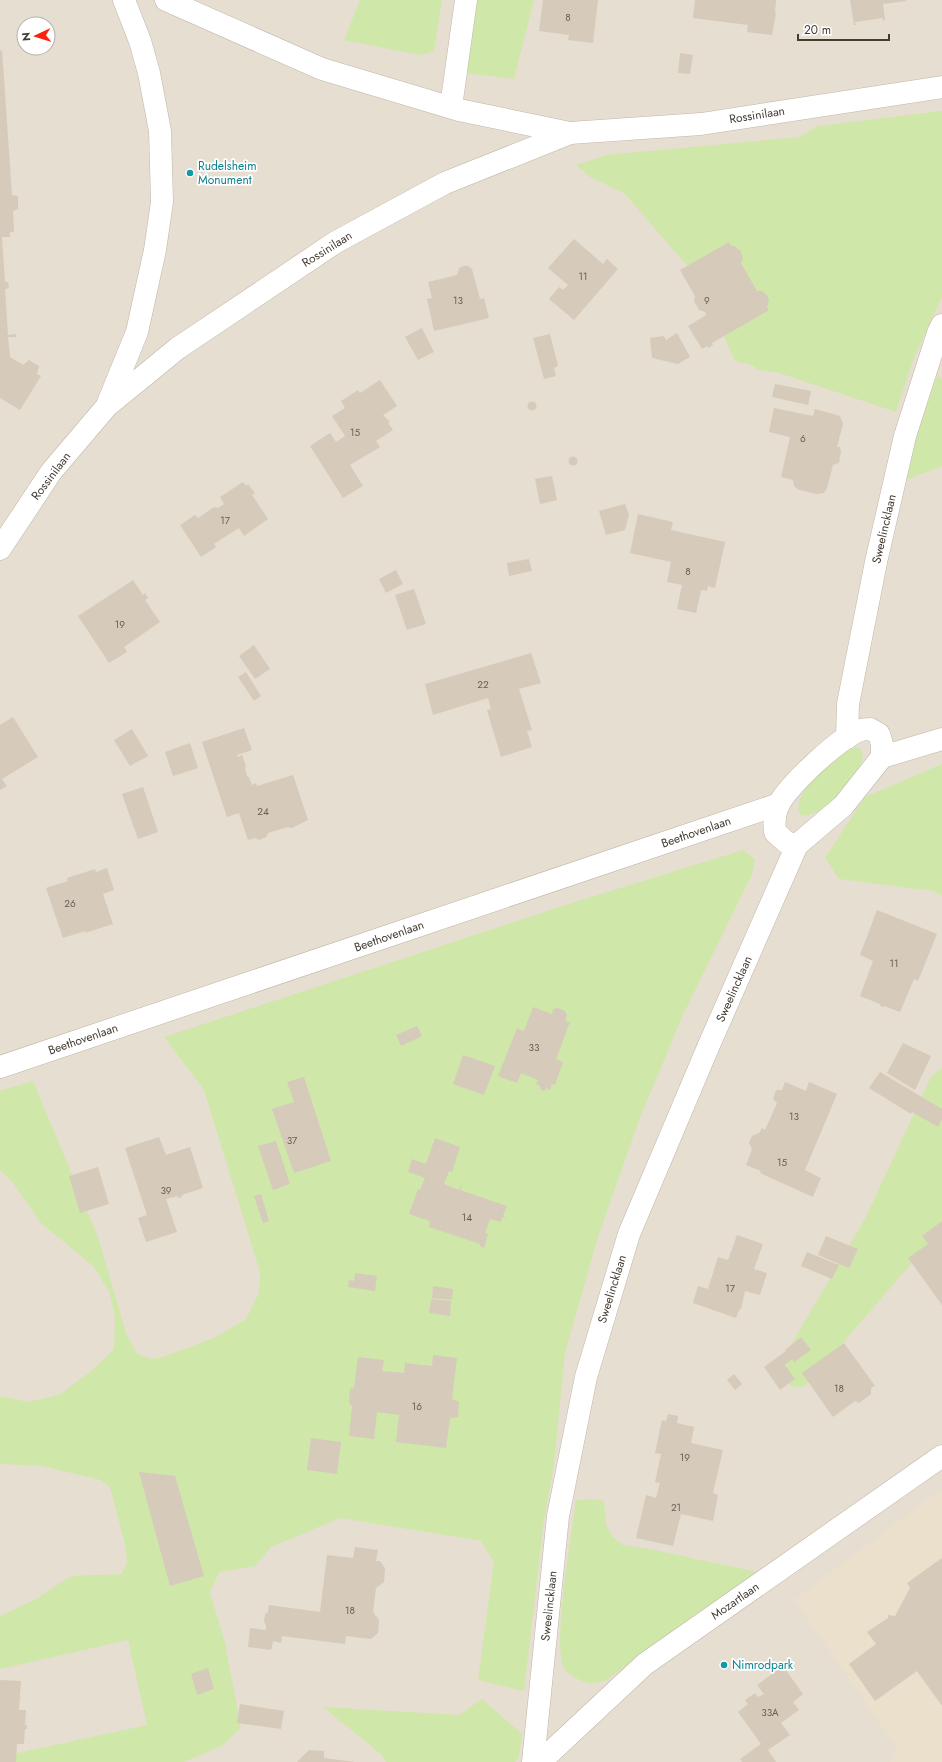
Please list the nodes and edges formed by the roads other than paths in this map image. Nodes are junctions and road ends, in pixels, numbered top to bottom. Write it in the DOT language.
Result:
graph roads {
  1 [pos="124,0"];
  2 [pos="166,0"];
  3 [pos="466,0"];
  4 [pos="942,87"];
  5 [pos="451,107"];
  6 [pos="570,133"];
  7 [pos="942,325"];
  8 [pos="107,406"];
  9 [pos="0,549"];
  10 [pos="847,738"];
  11 [pos="942,739"];
  12 [pos="882,757"];
  13 [pos="779,804"];
  14 [pos="797,845"];
  15 [pos="0,1067"];
  16 [pos="942,1456"];
  17 [pos="533,1762"];
  18 [pos="540,1762"];
  1 -- 8 [label="street, Rossinilaan"];
  2 -- 5 [label="street, Rossinilaan"];
  3 -- 5 [label="street"];
  4 -- 6 [label="street, Rossinilaan"];
  5 -- 6 [label="street, Rossinilaan"];
  6 -- 8 [label="street, Rossinilaan"];
  7 -- 10 [label="street, Sweelincklaan"];
  8 -- 9 [label="street, Rossinilaan"];
  10 -- 12 [label="street"];
  10 -- 13 [label="street"];
  11 -- 12 [label="street"];
  12 -- 14 [label="street, Sweelincklaan"];
  13 -- 14 [label="street"];
  13 -- 15 [label="street, Beethovenlaan"];
  14 -- 17 [label="street, Sweelincklaan"];
  16 -- 18 [label="street, Mozartlaan"];
}
